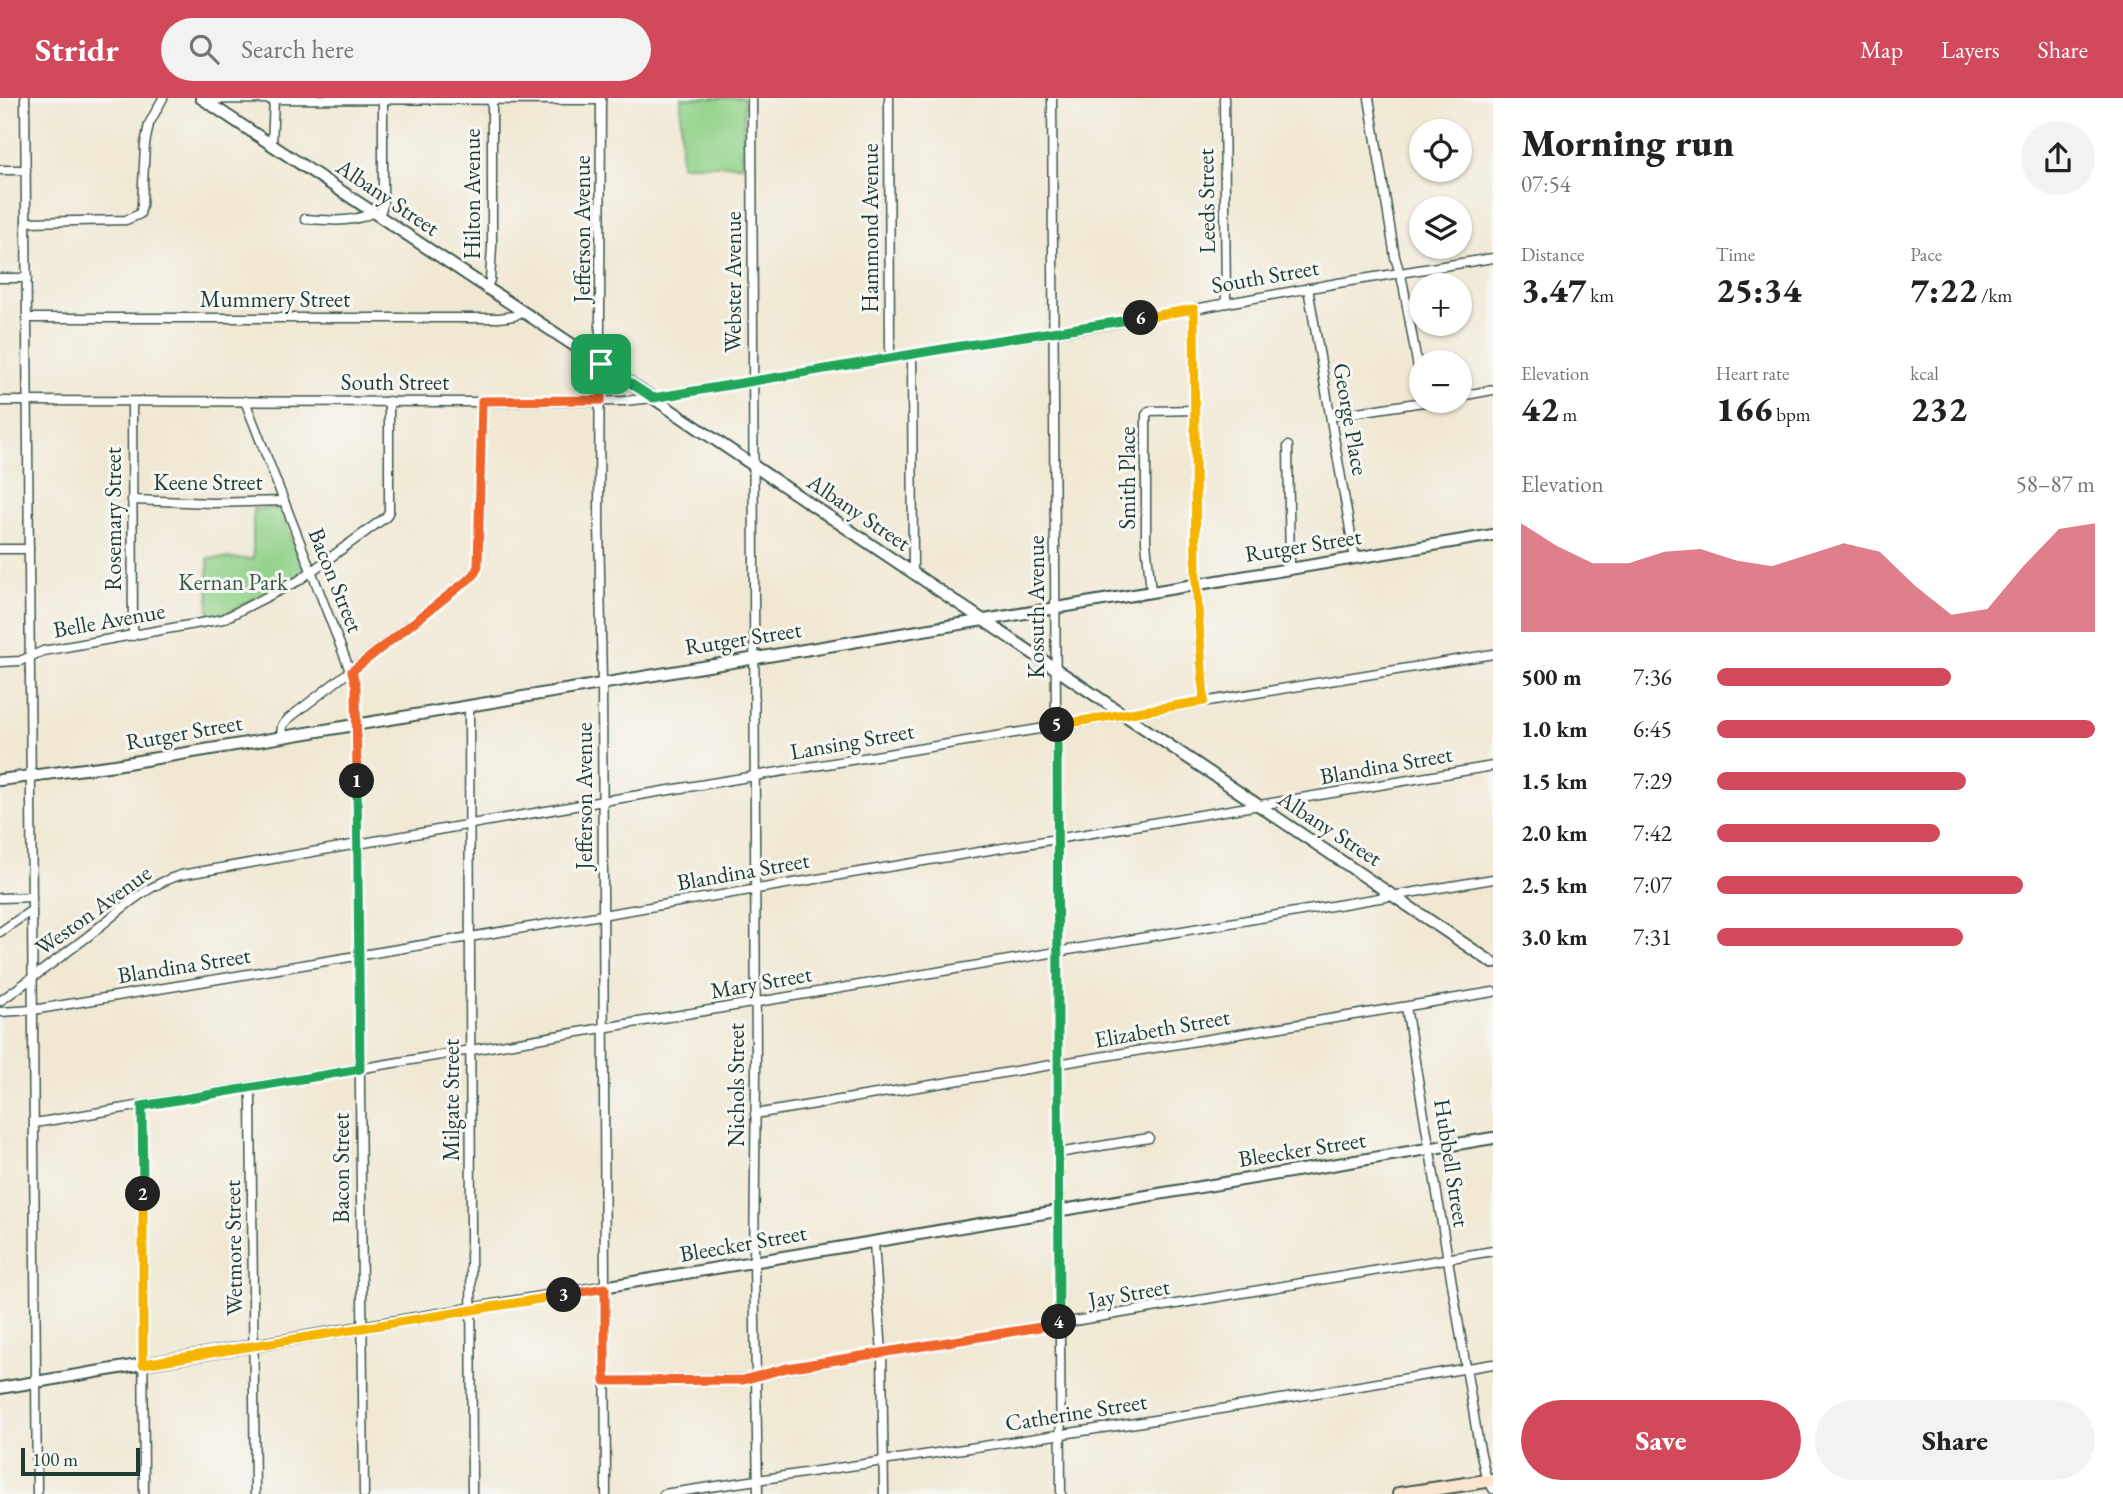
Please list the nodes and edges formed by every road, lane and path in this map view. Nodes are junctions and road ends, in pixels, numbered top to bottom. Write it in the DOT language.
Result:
graph roads {
  1 [pos="24,98"];
  2 [pos="163,98"];
  3 [pos="274,98"];
  4 [pos="752,98"];
  5 [pos="889,98"];
  6 [pos="1052,98"];
  7 [pos="1224,98"];
  8 [pos="1369,98"];
  9 [pos="383,99"];
  10 [pos="492,99"];
  11 [pos="601,99"];
  12 [pos="204,100"];
  13 [pos="272,145"];
  14 [pos="0,170"];
  15 [pos="26,170"];
  16 [pos="376,214"];
  17 [pos="305,219"];
  18 [pos="26,222"];
  19 [pos="1493,260"];
  20 [pos="1400,274"];
  21 [pos="0,278"];
  22 [pos="27,278"];
  23 [pos="1308,288"];
  24 [pos="486,289"];
  25 [pos="1226,303"];
  26 [pos="1194,309"];
  27 [pos="521,312"];
  28 [pos="27,317"];
  29 [pos="1053,332"];
  30 [pos="1414,350"];
  31 [pos="912,355"];
  32 [pos="890,358"];
  33 [pos="601,364"];
  34 [pos="753,382"];
  35 [pos="1493,390"];
  36 [pos="1472,394"];
  37 [pos="653,398"];
  38 [pos="601,400"];
  39 [pos="0,401"];
  40 [pos="28,401"];
  41 [pos="245,401"];
  42 [pos="389,401"];
  43 [pos="482,401"];
  44 [pos="132,402"];
  45 [pos="1409,403"];
  46 [pos="1194,410"];
  47 [pos="1331,416"];
  48 [pos="1288,446"];
  49 [pos="753,467"];
  50 [pos="132,500"];
  51 [pos="284,501"];
  52 [pos="1493,534"];
  53 [pos="0,549"];
  54 [pos="29,550"];
  55 [pos="1355,558"];
  56 [pos="1290,569"];
  57 [pos="312,572"];
  58 [pos="913,574"];
  59 [pos="1196,584"];
  60 [pos="1152,591"];
  61 [pos="1055,608"];
  62 [pos="982,620"];
  63 [pos="133,636"];
  64 [pos="1493,653"];
  65 [pos="30,658"];
  66 [pos="753,658"];
  67 [pos="0,662"];
  68 [pos="1055,670"];
  69 [pos="352,671"];
  70 [pos="602,683"];
  71 [pos="1204,701"];
  72 [pos="469,706"];
  73 [pos="1121,715"];
  74 [pos="356,724"];
  75 [pos="1056,725"];
  76 [pos="281,737"];
  77 [pos="1493,766"];
  78 [pos="753,777"];
  79 [pos="32,778"];
  80 [pos="0,780"];
  81 [pos="603,801"];
  82 [pos="1258,806"];
  83 [pos="469,824"];
  84 [pos="1056,839"];
  85 [pos="358,844"];
  86 [pos="217,868"];
  87 [pos="1493,879"];
  88 [pos="754,890"];
  89 [pos="1394,896"];
  90 [pos="32,897"];
  91 [pos="0,898"];
  92 [pos="32,911"];
  93 [pos="604,914"];
  94 [pos="0,932"];
  95 [pos="469,937"];
  96 [pos="1056,952"];
  97 [pos="359,956"];
  98 [pos="1493,963"];
  99 [pos="33,978"];
  100 [pos="1493,992"];
  101 [pos="0,1001"];
  102 [pos="755,1002"];
  103 [pos="1406,1007"];
  104 [pos="33,1010"];
  105 [pos="0,1012"];
  106 [pos="604,1028"];
  107 [pos="470,1050"];
  108 [pos="1058,1065"];
  109 [pos="360,1069"];
  110 [pos="249,1087"];
  111 [pos="142,1106"];
  112 [pos="755,1114"];
  113 [pos="35,1123"];
  114 [pos="1149,1138"];
  115 [pos="1493,1138"];
  116 [pos="1430,1149"];
  117 [pos="1058,1153"];
  118 [pos="1058,1211"];
  119 [pos="874,1242"];
  120 [pos="1493,1251"];
  121 [pos="1448,1259"];
  122 [pos="754,1263"];
  123 [pos="605,1288"];
  124 [pos="470,1310"];
  125 [pos="1059,1324"];
  126 [pos="362,1328"];
  127 [pos="253,1346"];
  128 [pos="883,1353"];
  129 [pos="143,1364"];
  130 [pos="1493,1364"];
  131 [pos="1466,1368"];
  132 [pos="757,1377"];
  133 [pos="605,1381"];
  134 [pos="37,1382"];
  135 [pos="0,1388"];
  136 [pos="1060,1434"];
  137 [pos="884,1462"];
  138 [pos="758,1480"];
  139 [pos="1491,1483"];
  140 [pos="37,1494"];
  141 [pos="144,1494"];
  142 [pos="255,1494"];
  143 [pos="364,1494"];
  144 [pos="472,1494"];
  145 [pos="606,1494"];
  146 [pos="664,1494"];
  147 [pos="758,1494"];
  148 [pos="884,1494"];
  149 [pos="1061,1494"];
  150 [pos="1399,1494"];
  1 -- 15 [label="street"];
  2 -- 18 [label="street"];
  3 -- 9 [label="street"];
  3 -- 12 [label="street"];
  3 -- 13 [label="street"];
  4 -- 34 [label="street, Webster Avenue"];
  5 -- 32 [label="street, Hammond Avenue"];
  6 -- 29 [label="street, Kossuth Avenue"];
  7 -- 25 [label="street, Leeds Street"];
  8 -- 20 [label="street"];
  9 -- 10 [label="street"];
  9 -- 16 [label="street"];
  10 -- 11 [label="street"];
  10 -- 24 [label="street, Hilton Avenue"];
  11 -- 33 [label="street, Jefferson Avenue"];
  12 -- 13 [label="street, Albany Street"];
  13 -- 16 [label="street, Albany Street"];
  14 -- 15 [label="street"];
  15 -- 18 [label="street"];
  16 -- 17 [label="street"];
  16 -- 24 [label="street, Albany Street"];
  18 -- 22 [label="street"];
  19 -- 20 [label="street, South Street"];
  20 -- 23 [label="street, South Street"];
  20 -- 30 [label="street"];
  21 -- 22 [label="street"];
  22 -- 28 [label="street"];
  23 -- 25 [label="street, South Street"];
  23 -- 47 [label="street, George Place"];
  24 -- 27 [label="street, Albany Street"];
  25 -- 26 [label="street, South Street"];
  26 -- 29 [label="street, South Street"];
  26 -- 46 [label="street"];
  27 -- 28 [label="street, Mummery Street"];
  27 -- 33 [label="street, Albany Street"];
  28 -- 40 [label="street"];
  29 -- 31 [label="street, South Street"];
  29 -- 61 [label="street, Kossuth Avenue"];
  31 -- 32 [label="street, South Street"];
  31 -- 58 [label="street"];
  32 -- 34 [label="street, South Street"];
  33 -- 37 [label="street, Albany Street"];
  33 -- 38 [label="street, Jefferson Avenue"];
  34 -- 37 [label="street, South Street"];
  34 -- 49 [label="street, Webster Avenue"];
  35 -- 36 [label="street"];
  37 -- 38 [label="street, South Street"];
  37 -- 49 [label="street, Albany Street"];
  38 -- 43 [label="street, South Street"];
  38 -- 70 [label="street, Jefferson Avenue"];
  39 -- 40 [label="street, South Street"];
  40 -- 44 [label="street, South Street"];
  40 -- 54 [label="street"];
  41 -- 42 [label="street, South Street"];
  41 -- 44 [label="street, South Street"];
  41 -- 51 [label="street, Bacon Street"];
  42 -- 43 [label="street, South Street"];
  42 -- 57 [label="street, Belle Avenue"];
  43 -- 69 [label="street"];
  44 -- 50 [label="street, Rosemary Street"];
  45 -- 47 [label="street"];
  46 -- 59 [label="street"];
  46 -- 60 [label="street, Smith Place"];
  47 -- 55 [label="street, George Place"];
  48 -- 56 [label="street"];
  49 -- 58 [label="street, Albany Street"];
  49 -- 66 [label="street, Nichols Street"];
  50 -- 51 [label="street, Keene Street"];
  50 -- 63 [label="street, Rosemary Street"];
  51 -- 57 [label="street, Bacon Street"];
  52 -- 55 [label="street, Rutger Street"];
  53 -- 54 [label="street"];
  54 -- 65 [label="street"];
  55 -- 56 [label="street, Rutger Street"];
  56 -- 59 [label="street, Rutger Street"];
  57 -- 63 [label="street, Belle Avenue"];
  57 -- 69 [label="street, Bacon Street"];
  58 -- 62 [label="street, Albany Street"];
  59 -- 60 [label="street, Rutger Street"];
  59 -- 71 [label="street"];
  60 -- 61 [label="street, Rutger Street"];
  61 -- 62 [label="street, Rutger Street"];
  61 -- 68 [label="street, Kossuth Avenue"];
  62 -- 66 [label="street, Rutger Street"];
  62 -- 68 [label="street, Albany Street"];
  63 -- 65 [label="street, Belle Avenue"];
  64 -- 71 [label="street, Lansing Street"];
  65 -- 67 [label="street, Belle Avenue"];
  65 -- 79 [label="street"];
  66 -- 70 [label="street, Rutger Street"];
  66 -- 78 [label="street, Nichols Street"];
  68 -- 73 [label="street, Albany Street"];
  68 -- 75 [label="street, Kossuth Avenue"];
  69 -- 74 [label="street, Bacon Street"];
  69 -- 76 [label="street"];
  70 -- 72 [label="street, Rutger Street"];
  70 -- 81 [label="street, Jefferson Avenue"];
  71 -- 73 [label="street, Lansing Street"];
  72 -- 74 [label="street, Rutger Street"];
  72 -- 83 [label="street, Milgate Street"];
  73 -- 75 [label="street, Lansing Street"];
  73 -- 82 [label="street, Albany Street"];
  74 -- 76 [label="street, Rutger Street"];
  74 -- 85 [label="street, Bacon Street"];
  75 -- 78 [label="street, Lansing Street"];
  75 -- 84 [label="street, Kossuth Avenue"];
  76 -- 79 [label="street, Rutger Street"];
  77 -- 82 [label="street, Blandina Street"];
  78 -- 81 [label="street, Lansing Street"];
  78 -- 88 [label="street, Nichols Street"];
  79 -- 80 [label="street, Rutger Street"];
  79 -- 90 [label="street"];
  81 -- 83 [label="street, Lansing Street"];
  81 -- 93 [label="street, Jefferson Avenue"];
  82 -- 84 [label="street, Blandina Street"];
  82 -- 89 [label="street, Albany Street"];
  83 -- 85 [label="street, Lansing Street"];
  83 -- 95 [label="street, Milgate Street"];
  84 -- 88 [label="street, Blandina Street"];
  84 -- 96 [label="street, Kossuth Avenue"];
  85 -- 86 [label="street, Lansing Street"];
  85 -- 97 [label="street, Bacon Street"];
  86 -- 99 [label="street, Weston Avenue"];
  87 -- 89 [label="street, Mary Street"];
  88 -- 93 [label="street, Blandina Street"];
  88 -- 102 [label="street, Nichols Street"];
  89 -- 96 [label="street, Mary Street"];
  89 -- 98 [label="street, Albany Street"];
  90 -- 91 [label="street"];
  90 -- 92 [label="street"];
  92 -- 94 [label="street"];
  92 -- 99 [label="street"];
  93 -- 95 [label="street, Blandina Street"];
  93 -- 106 [label="street, Jefferson Avenue"];
  95 -- 97 [label="street, Blandina Street"];
  95 -- 107 [label="street, Milgate Street"];
  96 -- 102 [label="street, Mary Street"];
  96 -- 108 [label="street, Kossuth Avenue"];
  97 -- 104 [label="street, Blandina Street"];
  97 -- 109 [label="street, Bacon Street"];
  99 -- 101 [label="street, Weston Avenue"];
  99 -- 104 [label="street"];
  100 -- 103 [label="street, Elizabeth Street"];
  102 -- 106 [label="street, Mary Street"];
  102 -- 112 [label="street, Nichols Street"];
  103 -- 108 [label="street, Elizabeth Street"];
  103 -- 116 [label="street, Hubbell Street"];
  104 -- 105 [label="street, Blandina Street"];
  104 -- 113 [label="street"];
  106 -- 107 [label="street, Mary Street"];
  106 -- 123 [label="street, Jefferson Avenue"];
  107 -- 109 [label="street, Mary Street"];
  107 -- 124 [label="street, Milgate Street"];
  108 -- 112 [label="street, Elizabeth Street"];
  108 -- 117 [label="street, Kossuth Avenue"];
  109 -- 110 [label="street, Mary Street"];
  109 -- 126 [label="street, Bacon Street"];
  110 -- 111 [label="street, Mary Street"];
  110 -- 127 [label="street, Wetmore Street"];
  111 -- 113 [label="street, Mary Street"];
  111 -- 129 [label="street"];
  112 -- 122 [label="street, Nichols Street"];
  113 -- 134 [label="street"];
  114 -- 117 [label="street"];
  115 -- 116 [label="street, Bleecker Street"];
  116 -- 118 [label="street, Bleecker Street"];
  116 -- 121 [label="street, Hubbell Street"];
  117 -- 118 [label="street, Kossuth Avenue"];
  118 -- 119 [label="street, Bleecker Street"];
  118 -- 125 [label="street, Kossuth Avenue"];
  119 -- 122 [label="street, Bleecker Street"];
  119 -- 128 [label="street"];
  120 -- 121 [label="street, Jay Street"];
  121 -- 125 [label="street, Jay Street"];
  121 -- 131 [label="street, Hubbell Street"];
  122 -- 123 [label="street, Bleecker Street"];
  122 -- 132 [label="street, Nichols Street"];
  123 -- 124 [label="street, Bleecker Street"];
  123 -- 133 [label="street, Jefferson Avenue"];
  124 -- 126 [label="street, Bleecker Street"];
  124 -- 144 [label="street, Milgate Street"];
  125 -- 128 [label="street, Jay Street"];
  125 -- 136 [label="street, Kossuth Avenue"];
  126 -- 127 [label="street, Bleecker Street"];
  126 -- 143 [label="street, Bacon Street"];
  127 -- 129 [label="street, Bleecker Street"];
  127 -- 142 [label="street, Wetmore Street"];
  128 -- 132 [label="street, Jay Street"];
  128 -- 137 [label="street"];
  129 -- 134 [label="street, Bleecker Street"];
  129 -- 141 [label="street"];
  130 -- 131 [label="street, Catherine Street"];
  131 -- 136 [label="street, Catherine Street"];
  131 -- 139 [label="street, Hubbell Street"];
  132 -- 133 [label="street, Jay Street"];
  132 -- 138 [label="street, Nichols Street"];
  133 -- 145 [label="street, Jefferson Avenue"];
  134 -- 135 [label="street, Bleecker Street"];
  134 -- 140 [label="street"];
  136 -- 137 [label="street, Catherine Street"];
  136 -- 149 [label="street, Kossuth Avenue"];
  137 -- 138 [label="street, Catherine Street"];
  137 -- 148 [label="street"];
  138 -- 146 [label="street, Catherine Street"];
  138 -- 147 [label="street, Nichols Street"];
  139 -- 150 [label="main road"];
}
